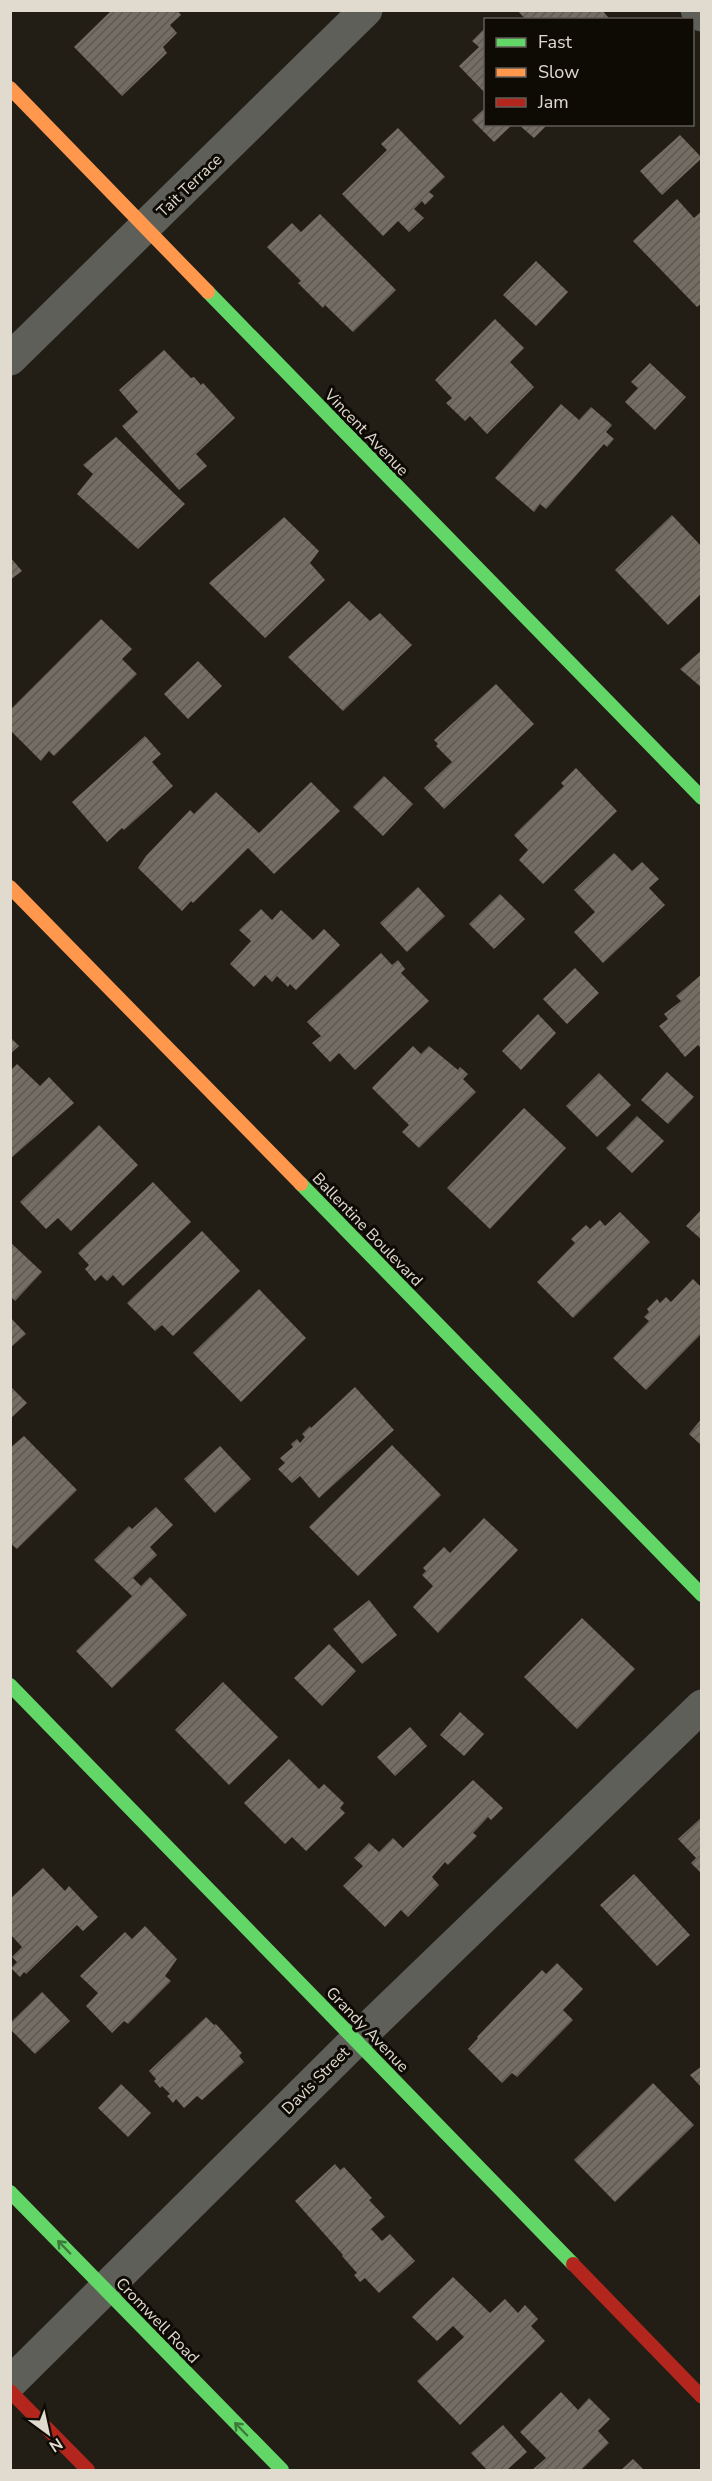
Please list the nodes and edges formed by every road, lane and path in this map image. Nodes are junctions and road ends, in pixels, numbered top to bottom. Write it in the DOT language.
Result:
graph roads {
  1 [pos="366,10"];
  2 [pos="698,10"];
  3 [pos="702,15"];
  4 [pos="10,88"];
  5 [pos="146,227"];
  6 [pos="10,359"];
  7 [pos="702,798"];
  8 [pos="10,887"];
  9 [pos="702,1595"];
  10 [pos="10,1685"];
  11 [pos="702,1706"];
  12 [pos="356,2040"];
  13 [pos="10,2192"];
  14 [pos="105,2289"];
  15 [pos="10,2382"];
  16 [pos="10,2391"];
  17 [pos="702,2397"];
  18 [pos="88,2470"];
  19 [pos="282,2470"];
  1 -- 5 [label="street, Tait Terrace"];
  2 -- 3 [label="street"];
  4 -- 5 [label="street, Vincent Avenue"];
  5 -- 6 [label="street, Tait Terrace"];
  5 -- 7 [label="street, Vincent Avenue"];
  8 -- 9 [label="street, Ballentine Boulevard"];
  10 -- 12 [label="street, Grandy Avenue"];
  11 -- 12 [label="street, Davis Street"];
  12 -- 14 [label="street, Davis Street"];
  12 -- 17 [label="street, Grandy Avenue"];
  14 -- 13 [label="street, Cromwell Road, one-way"];
  14 -- 15 [label="street, Davis Street"];
  19 -- 14 [label="street, Cromwell Road, one-way"];
  16 -- 18 [label="street"];
}
